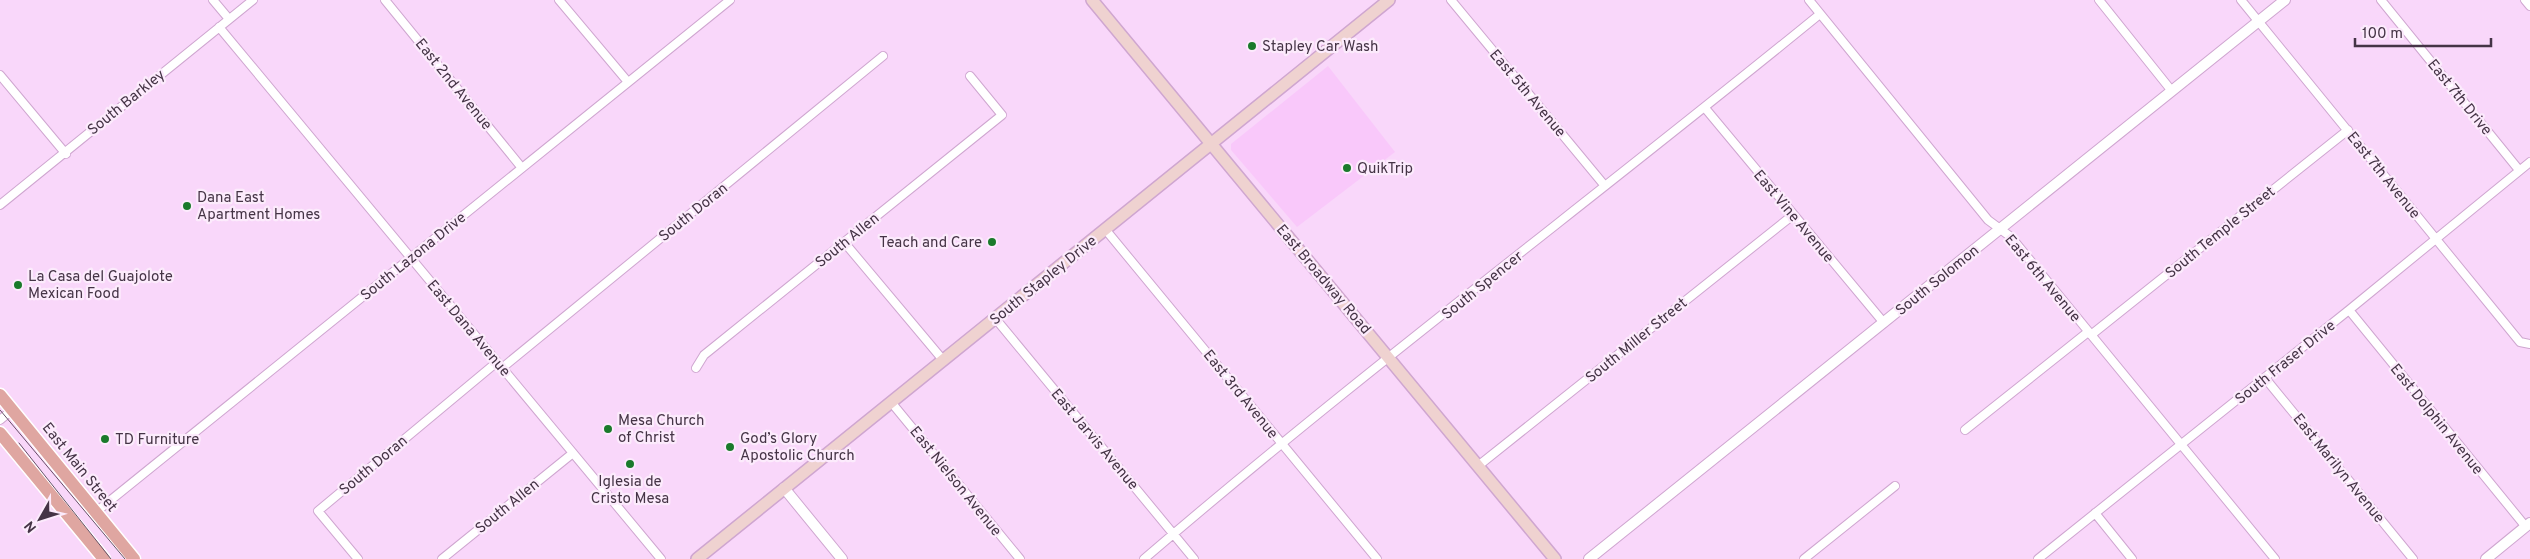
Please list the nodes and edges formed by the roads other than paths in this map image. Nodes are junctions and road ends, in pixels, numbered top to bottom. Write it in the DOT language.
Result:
graph roads {
  1 [pos="213,0"];
  2 [pos="253,0"];
  3 [pos="385,0"];
  4 [pos="559,0"];
  5 [pos="1092,0"];
  6 [pos="1451,0"];
  7 [pos="1809,0"];
  8 [pos="2099,0"];
  9 [pos="2241,0"];
  10 [pos="2285,0"];
  11 [pos="2382,0"];
  12 [pos="2525,0"];
  13 [pos="726,1"];
  14 [pos="1385,1"];
  15 [pos="2530,6"];
  16 [pos="1820,14"];
  17 [pos="229,19"];
  18 [pos="2259,21"];
  19 [pos="219,27"];
  20 [pos="883,56"];
  21 [pos="0,75"];
  22 [pos="970,76"];
  23 [pos="628,82"];
  24 [pos="2172,90"];
  25 [pos="1705,108"];
  26 [pos="2348,130"];
  27 [pos="1212,143"];
  28 [pos="66,154"];
  29 [pos="2530,162"];
  30 [pos="522,168"];
  31 [pos="2519,170"];
  32 [pos="1605,186"];
  33 [pos="0,205"];
  34 [pos="1793,215"];
  35 [pos="1105,229"];
  36 [pos="2000,229"];
  37 [pos="2436,238"];
  38 [pos="844,242"];
  39 [pos="411,258"];
  40 [pos="2349,310"];
  41 [pos="995,318"];
  42 [pos="1884,324"];
  43 [pos="2090,333"];
  44 [pos="2530,344"];
  45 [pos="1390,359"];
  46 [pos="943,360"];
  47 [pos="500,365"];
  48 [pos="696,368"];
  49 [pos="2265,378"];
  50 [pos="0,395"];
  51 [pos="891,402"];
  52 [pos="12,410"];
  53 [pos="0,420"];
  54 [pos="1965,430"];
  55 [pos="0,433"];
  56 [pos="1282,444"];
  57 [pos="2180,444"];
  58 [pos="573,453"];
  59 [pos="1478,466"];
  60 [pos="1895,486"];
  61 [pos="784,488"];
  62 [pos="96,512"];
  63 [pos="2095,513"];
  64 [pos="2528,525"];
  65 [pos="1174,534"];
  66 [pos="104,559"];
  67 [pos="134,559"];
  68 [pos="358,559"];
  69 [pos="442,559"];
  70 [pos="661,559"];
  71 [pos="698,559"];
  72 [pos="842,559"];
  73 [pos="1020,559"];
  74 [pos="1144,559"];
  75 [pos="1194,559"];
  76 [pos="1377,559"];
  77 [pos="1555,559"];
  78 [pos="1589,559"];
  79 [pos="1804,559"];
  80 [pos="2038,559"];
  81 [pos="2132,559"];
  82 [pos="2275,559"];
  83 [pos="2413,559"];
  84 [pos="2486,559"];
  1 -- 17 [label="street"];
  2 -- 17 [label="street, South Barkley"];
  3 -- 30 [label="street, East 2nd Avenue"];
  4 -- 23 [label="street"];
  5 -- 27 [label="main road, East Broadway Road"];
  6 -- 32 [label="street, East 5th Avenue"];
  7 -- 16 [label="street, East 6th Avenue"];
  8 -- 24 [label="street"];
  9 -- 18 [label="street, East 7th Avenue"];
  10 -- 18 [label="street, South Solomon"];
  11 -- 31 [label="street, East 7th Drive"];
  12 -- 15 [label="street"];
  13 -- 23 [label="street, South Lazona Drive"];
  14 -- 27 [label="main road, South Stapley Drive"];
  16 -- 25 [label="street, South Spencer"];
  16 -- 36 [label="street, East 6th Avenue"];
  17 -- 19 [label="street, South Barkley"];
  18 -- 24 [label="street, South Solomon"];
  18 -- 26 [label="street, East 7th Avenue"];
  19 -- 28 [label="street, South Barkley"];
  19 -- 39 [label="street, East Dana Avenue"];
  20 -- 47 [label="street, South Doran"];
  21 -- 28 [label="street"];
  22 -- 38 [label="street, South Allen"];
  23 -- 30 [label="street, South Lazona Drive"];
  24 -- 36 [label="street, South Solomon"];
  25 -- 32 [label="street, South Spencer"];
  25 -- 34 [label="street, East Vine Avenue"];
  26 -- 37 [label="street, East 7th Avenue"];
  26 -- 43 [label="street, South Temple Street"];
  27 -- 35 [label="main road, South Stapley Drive"];
  27 -- 45 [label="main road, East Broadway Road"];
  28 -- 33 [label="street, South Barkley"];
  29 -- 31 [label="street, South Fraser Drive"];
  30 -- 39 [label="street, South Lazona Drive"];
  31 -- 37 [label="street, South Fraser Drive"];
  32 -- 45 [label="street, South Spencer"];
  34 -- 42 [label="street, East Vine Avenue"];
  34 -- 59 [label="street, South Miller Street"];
  35 -- 41 [label="main road, South Stapley Drive"];
  35 -- 56 [label="street, East 3rd Avenue"];
  36 -- 42 [label="street, South Solomon"];
  36 -- 43 [label="street, East 6th Avenue"];
  37 -- 40 [label="street, South Fraser Drive"];
  37 -- 44 [label="street, East 7th Avenue"];
  38 -- 46 [label="street"];
  38 -- 48 [label="street, South Allen"];
  39 -- 47 [label="street, East Dana Avenue"];
  39 -- 62 [label="street, South Lazona Drive"];
  40 -- 49 [label="street, South Fraser Drive"];
  40 -- 64 [label="street, East Dolphin Avenue"];
  41 -- 46 [label="main road, South Stapley Drive"];
  41 -- 65 [label="street, East Jarvis Avenue"];
  42 -- 78 [label="street, South Solomon"];
  43 -- 54 [label="street, South Temple Street"];
  43 -- 57 [label="street, East 6th Avenue"];
  45 -- 56 [label="street, South Spencer"];
  45 -- 59 [label="main road, East Broadway Road"];
  46 -- 51 [label="main road, South Stapley Drive"];
  47 -- 58 [label="street, East Dana Avenue"];
  47 -- 68 [label="street, South Doran"];
  49 -- 57 [label="street, South Fraser Drive"];
  49 -- 83 [label="street, East Marilyn Avenue"];
  50 -- 52 [label="main road, East Main Street"];
  51 -- 61 [label="main road, South Stapley Drive"];
  51 -- 73 [label="street, East Nielson Avenue"];
  52 -- 53 [label="street"];
  52 -- 62 [label="main road, East Main Street"];
  55 -- 66 [label="main road"];
  56 -- 65 [label="street, South Spencer"];
  56 -- 76 [label="street, East 3rd Avenue"];
  57 -- 63 [label="street, South Fraser Drive"];
  57 -- 82 [label="street, East 6th Avenue"];
  58 -- 69 [label="street, South Allen"];
  58 -- 70 [label="street, East Dana Avenue"];
  59 -- 77 [label="main road, East Broadway Road"];
  60 -- 79 [label="street"];
  61 -- 71 [label="main road, South Stapley Drive"];
  61 -- 72 [label="street"];
  62 -- 67 [label="main road, East Main Street"];
  63 -- 80 [label="street, South Fraser Drive"];
  63 -- 81 [label="street"];
  64 -- 84 [label="street"];
  65 -- 74 [label="street, South Spencer"];
  65 -- 75 [label="street, East Jarvis Avenue"];
}
